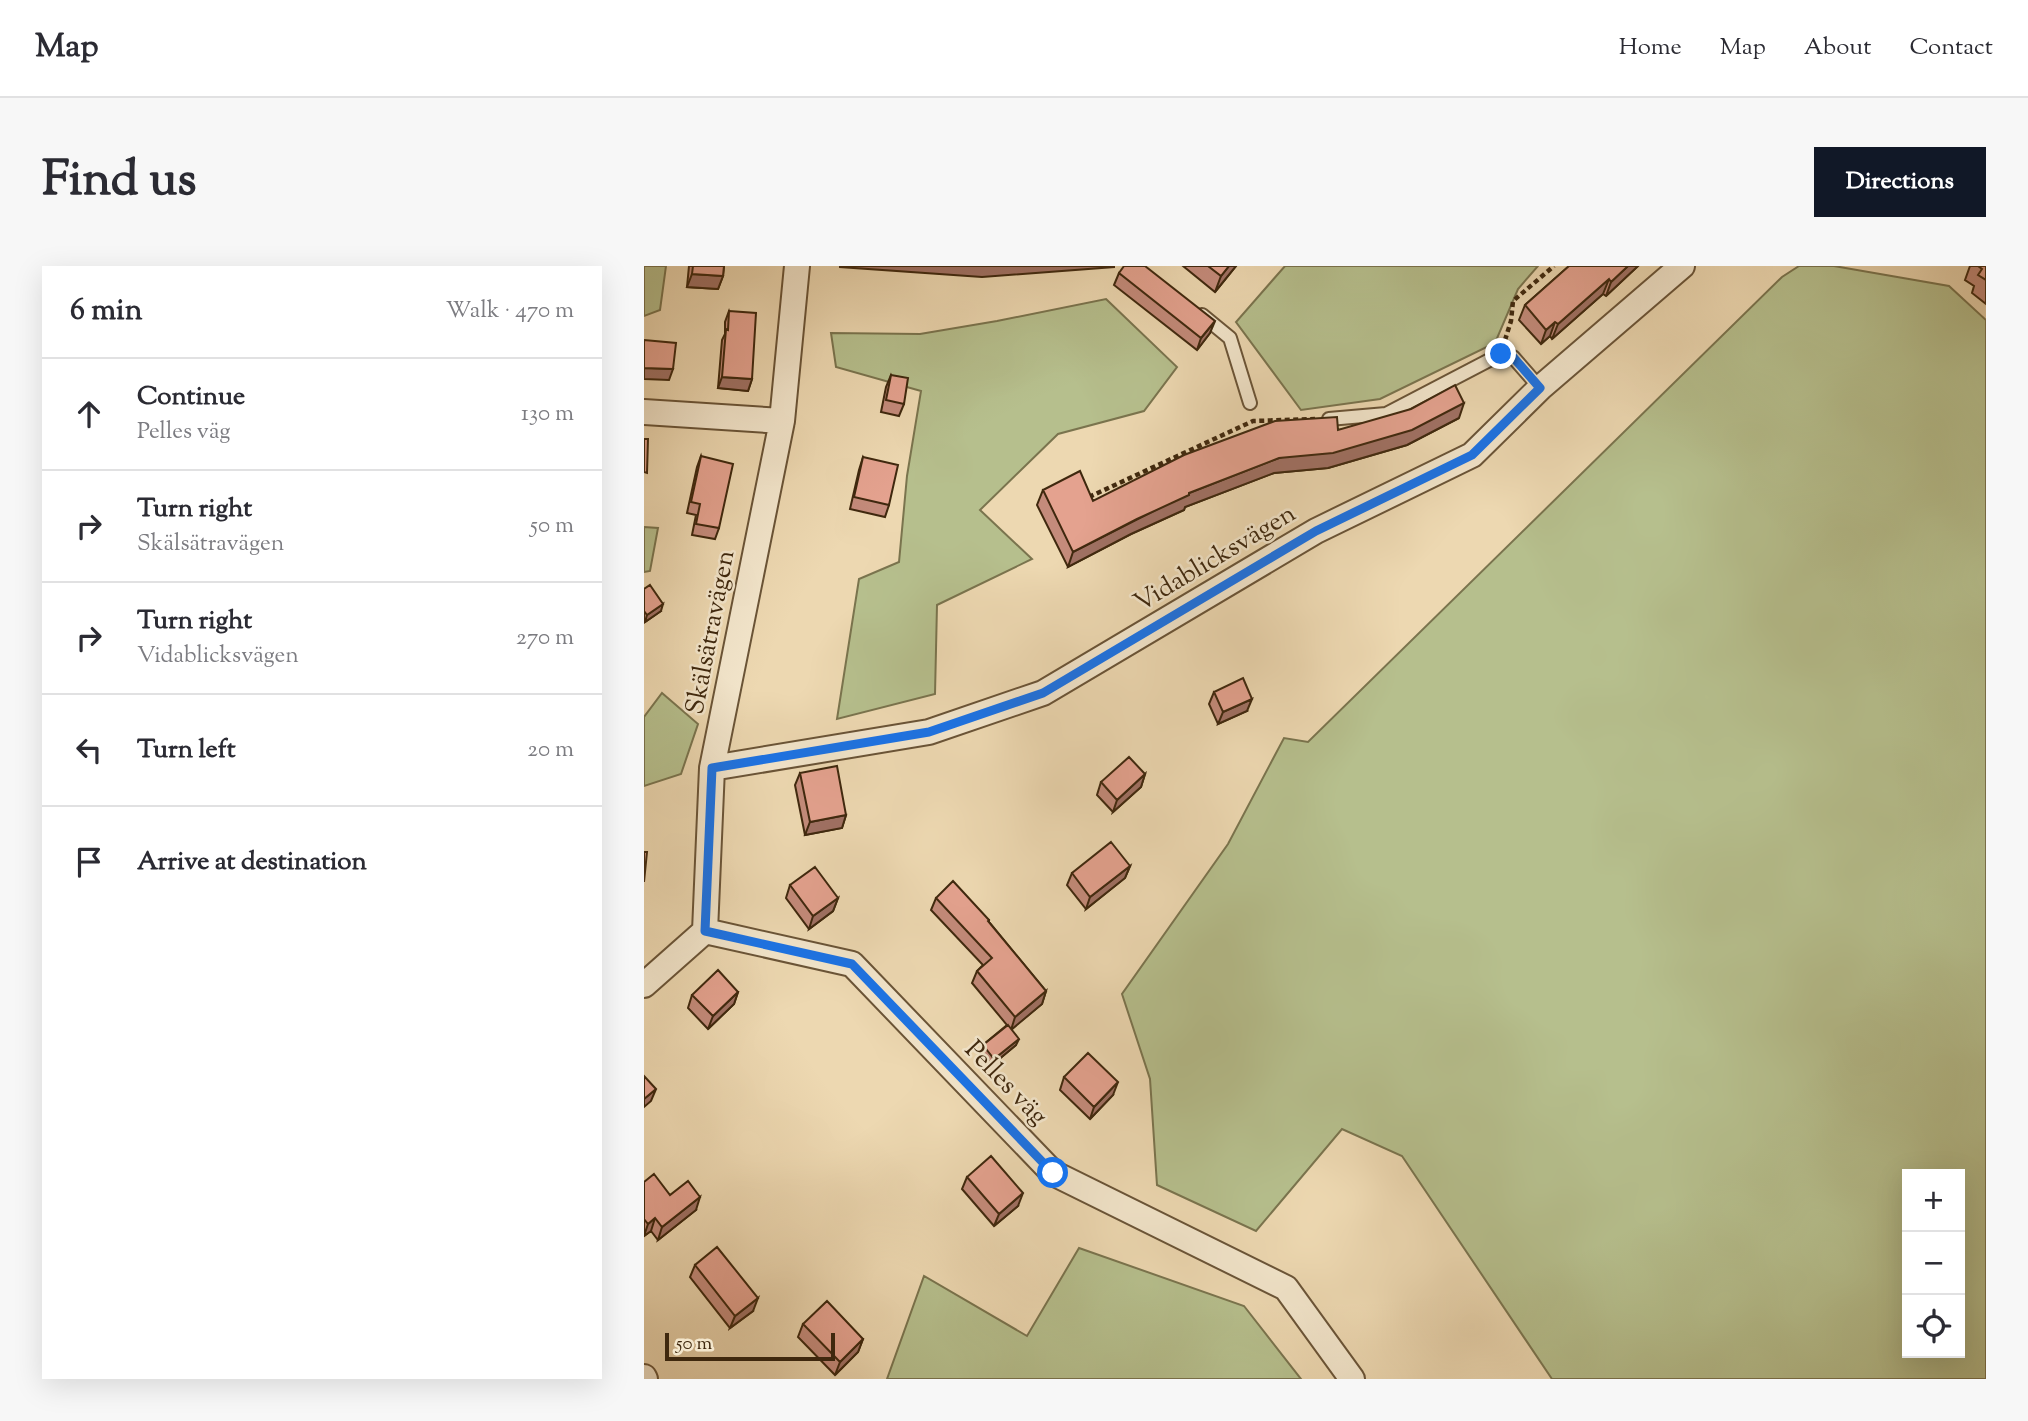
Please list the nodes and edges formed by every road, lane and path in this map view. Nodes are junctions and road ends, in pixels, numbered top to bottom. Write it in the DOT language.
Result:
graph roads {
  1 [pos="797,266"];
  2 [pos="1554,266"];
  3 [pos="1682,266"];
  4 [pos="1191,306"];
  5 [pos="1501,354"];
  6 [pos="1540,388"];
  7 [pos="1250,403"];
  8 [pos="644,412"];
  9 [pos="1329,419"];
  10 [pos="782,421"];
  11 [pos="1082,500"];
  12 [pos="712,768"];
  13 [pos="705,931"];
  14 [pos="644,985"];
  15 [pos="1352,1379"];
  1 -- 10 [label="street, Skälsätravägen"];
  2 -- 5 [label="path"];
  3 -- 6 [label="street, Vidablicksvägen"];
  4 -- 7 [label="lane"];
  5 -- 6 [label="lane"];
  5 -- 9 [label="lane"];
  6 -- 12 [label="street, Vidablicksvägen"];
  8 -- 10 [label="street"];
  9 -- 11 [label="path"];
  10 -- 12 [label="street, Skälsätravägen"];
  12 -- 13 [label="street, Skälsätravägen"];
  13 -- 14 [label="street"];
  13 -- 15 [label="street, Pelles väg"];
}
